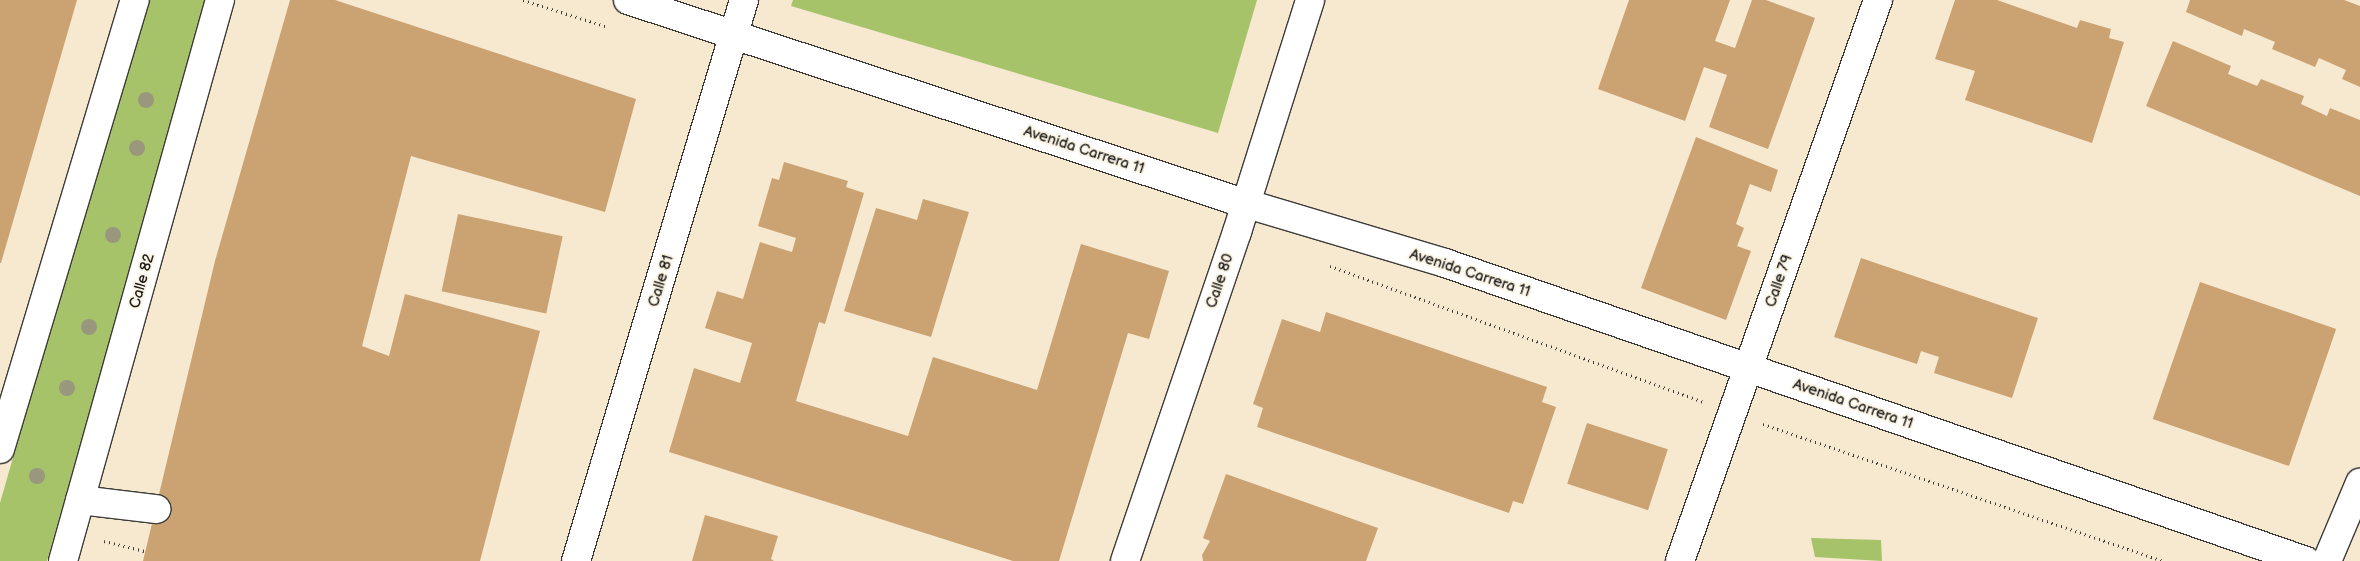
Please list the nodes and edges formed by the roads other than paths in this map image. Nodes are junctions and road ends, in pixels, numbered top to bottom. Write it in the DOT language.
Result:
graph roads {
  1 [pos="135,0"];
  2 [pos="220,0"];
  3 [pos="628,0"];
  4 [pos="744,0"];
  5 [pos="1310,0"];
  6 [pos="1878,0"];
  7 [pos="734,34"];
  8 [pos="1244,203"];
  9 [pos="1748,368"];
  10 [pos="0,449"];
  11 [pos="2360,483"];
  12 [pos="80,500"];
  13 [pos="156,509"];
  14 [pos="63,561"];
  15 [pos="576,561"];
  16 [pos="1125,561"];
  17 [pos="1680,561"];
  18 [pos="2306,561"];
  19 [pos="2327,561"];
  1 -- 10 [label="main road"];
  2 -- 12 [label="main road, Calle 82"];
  3 -- 7 [label="main road, Avenida Carrera 11"];
  4 -- 7 [label="main road, Calle 81"];
  5 -- 8 [label="main road, Calle 80"];
  6 -- 9 [label="main road, Calle 79"];
  7 -- 8 [label="main road, Avenida Carrera 11"];
  7 -- 15 [label="main road, Calle 81"];
  8 -- 9 [label="main road, Avenida Carrera 11"];
  8 -- 16 [label="main road, Calle 80"];
  9 -- 17 [label="main road, Calle 79"];
  9 -- 18 [label="main road, Avenida Carrera 11"];
  11 -- 19 [label="main road"];
  12 -- 13 [label="main road"];
  12 -- 14 [label="main road, Calle 82"];
}
